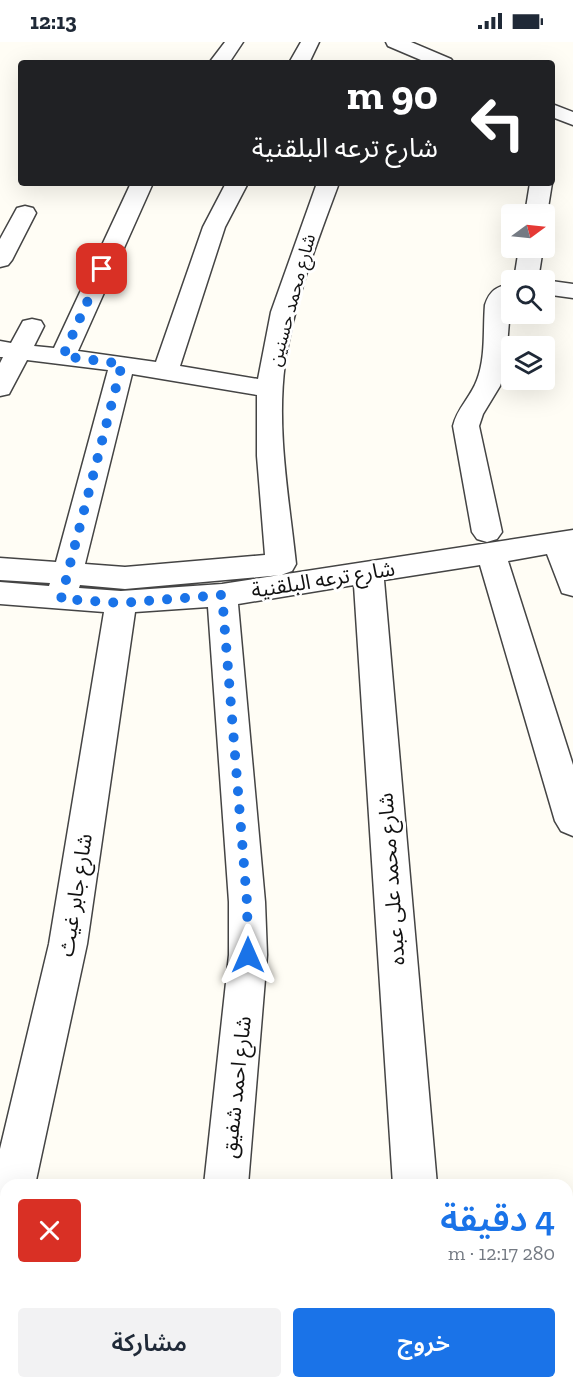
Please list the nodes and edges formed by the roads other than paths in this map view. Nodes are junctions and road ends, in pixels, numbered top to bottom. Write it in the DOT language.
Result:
graph roads {
  1 [pos="234,42"];
  2 [pos="310,42"];
  3 [pos="395,42"];
  4 [pos="221,60"];
  5 [pos="301,60"];
  6 [pos="387,60"];
  7 [pos="437,60"];
  8 [pos="555,111"];
  9 [pos="573,119"];
  10 [pos="141,186"];
  11 [pos="235,186"];
  12 [pos="327,186"];
  13 [pos="541,186"];
  14 [pos="538,204"];
  15 [pos="25,213"];
  16 [pos="0,260"];
  17 [pos="555,289"];
  18 [pos="573,291"];
  19 [pos="501,295"];
  20 [pos="32,326"];
  21 [pos="9,350"];
  22 [pos="63,356"];
  23 [pos="122,364"];
  24 [pos="166,371"];
  25 [pos="0,388"];
  26 [pos="270,389"];
  27 [pos="573,519"];
  28 [pos="565,542"];
  29 [pos="489,543"];
  30 [pos="281,564"];
  31 [pos="0,569"];
  32 [pos="368,573"];
  33 [pos="573,585"];
  34 [pos="64,587"];
  35 [pos="0,592"];
  36 [pos="222,595"];
  37 [pos="121,603"];
  38 [pos="573,821"];
  39 [pos="14,1179"];
  40 [pos="227,1179"];
  41 [pos="415,1179"];
  1 -- 4 [label="street"];
  2 -- 5 [label="street"];
  3 -- 6 [label="street"];
  3 -- 7 [label="street"];
  8 -- 9 [label="street"];
  10 -- 22 [label="street"];
  11 -- 24 [label="street"];
  12 -- 26 [label="street, شارع محمد حسنين"];
  13 -- 14 [label="street"];
  15 -- 16 [label="street"];
  17 -- 18 [label="street"];
  19 -- 29 [label="street"];
  20 -- 21 [label="street"];
  21 -- 22 [label="street"];
  21 -- 25 [label="street"];
  22 -- 23 [label="street"];
  23 -- 24 [label="street"];
  23 -- 34 [label="street"];
  24 -- 26 [label="street"];
  26 -- 30 [label="street, شارع محمد حسنين"];
  27 -- 29 [label="street, شارع ترعه البلقنية"];
  28 -- 29 [label="street, شارع ترعه البلقنية"];
  28 -- 33 [label="street"];
  29 -- 30 [label="street, شارع ترعه البلقنية"];
  29 -- 32 [label="street, شارع ترعه البلقنية"];
  29 -- 38 [label="street"];
  30 -- 34 [label="street, شارع ترعه البلقنية"];
  31 -- 34 [label="street, شارع ترعه البلقنية"];
  32 -- 36 [label="street, شارع ترعه البلقنية"];
  32 -- 41 [label="street, شارع محمد على عبده"];
  34 -- 35 [label="street, شارع ترعه البلقنية"];
  34 -- 37 [label="street, شارع ترعه البلقنية"];
  36 -- 37 [label="street, شارع ترعه البلقنية"];
  36 -- 40 [label="street, شارع احمد شفيق"];
  37 -- 39 [label="street, شارع جابر غيث"];
}
